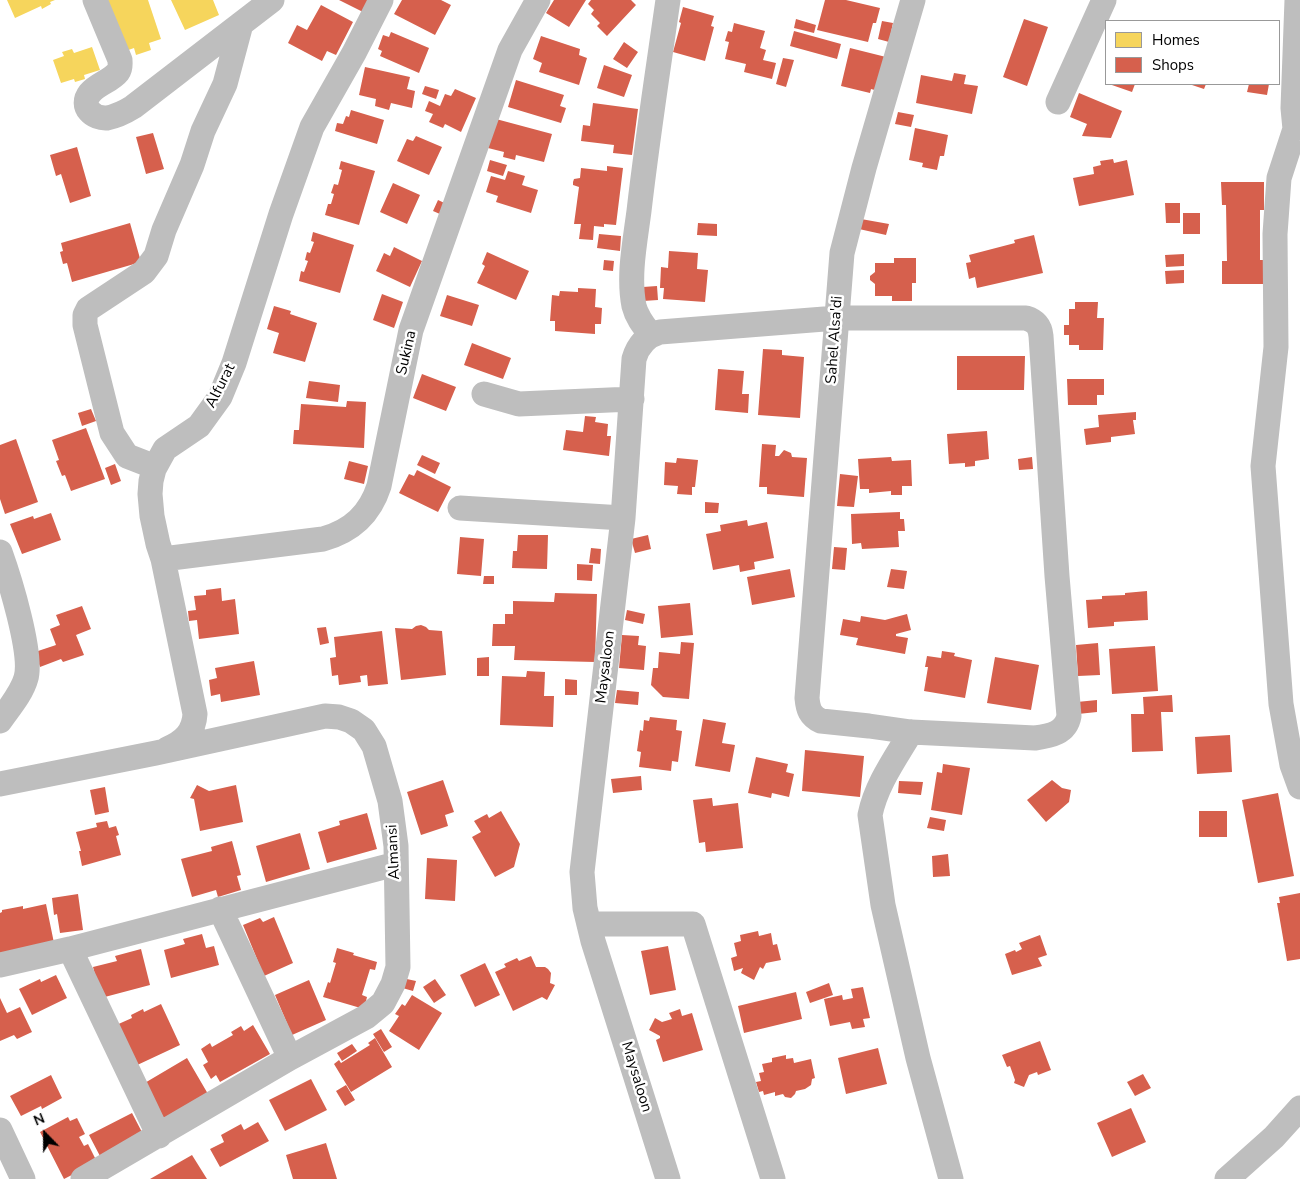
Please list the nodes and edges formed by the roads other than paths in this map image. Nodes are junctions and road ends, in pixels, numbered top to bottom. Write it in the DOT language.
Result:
graph roads {
  1 [pos="95,0"];
  2 [pos="272,0"];
  3 [pos="381,0"];
  4 [pos="538,0"];
  5 [pos="668,0"];
  6 [pos="913,0"];
  7 [pos="1104,0"];
  8 [pos="1298,0"];
  9 [pos="240,24"];
  10 [pos="1058,102"];
  11 [pos="1298,126"];
  12 [pos="838,318"];
  13 [pos="651,335"];
  14 [pos="484,394"];
  15 [pos="632,399"];
  16 [pos="154,469"];
  17 [pos="460,508"];
  18 [pos="623,518"];
  19 [pos="0,552"];
  20 [pos="163,559"];
  21 [pos="0,720"];
  22 [pos="911,732"];
  23 [pos="156,753"];
  24 [pos="0,784"];
  25 [pos="1300,788"];
  26 [pos="396,864"];
  27 [pos="220,909"];
  28 [pos="589,924"];
  29 [pos="70,949"];
  30 [pos="0,965"];
  31 [pos="290,1058"];
  32 [pos="1300,1108"];
  33 [pos="0,1130"];
  34 [pos="159,1136"];
  35 [pos="23,1179"];
  36 [pos="83,1179"];
  37 [pos="668,1179"];
  38 [pos="773,1179"];
  39 [pos="951,1179"];
  40 [pos="1227,1179"];
  1 -- 9 [label="street"];
  2 -- 9 [label="street"];
  3 -- 16 [label="street, Alfurat"];
  4 -- 20 [label="street, Sukina"];
  5 -- 13 [label="street"];
  6 -- 12 [label="street, Sahel Alsa'di"];
  7 -- 10 [label="street"];
  8 -- 11 [label="street"];
  9 -- 16 [label="street"];
  11 -- 25 [label="street"];
  12 -- 13 [label="street"];
  12 -- 22 [label="street, Sahel Alsa'di"];
  12 -- 22 [label="street"];
  13 -- 15 [label="street, Maysaloon"];
  14 -- 15 [label="street"];
  15 -- 18 [label="street, Maysaloon"];
  16 -- 20 [label="street, Alfurat"];
  17 -- 18 [label="street"];
  18 -- 28 [label="street, Maysaloon"];
  19 -- 21 [label="street"];
  20 -- 23 [label="street, Alfurat"];
  22 -- 39 [label="street"];
  23 -- 24 [label="street, Almansi"];
  23 -- 26 [label="street, Almansi"];
  26 -- 27 [label="street"];
  26 -- 31 [label="street, Almansi"];
  27 -- 29 [label="street"];
  27 -- 31 [label="street"];
  28 -- 37 [label="street, Maysaloon"];
  28 -- 38 [label="street"];
  29 -- 30 [label="street"];
  29 -- 34 [label="street"];
  31 -- 34 [label="street, Almansi"];
  32 -- 40 [label="street"];
  33 -- 35 [label="street"];
  34 -- 36 [label="street, Almansi"];
}
